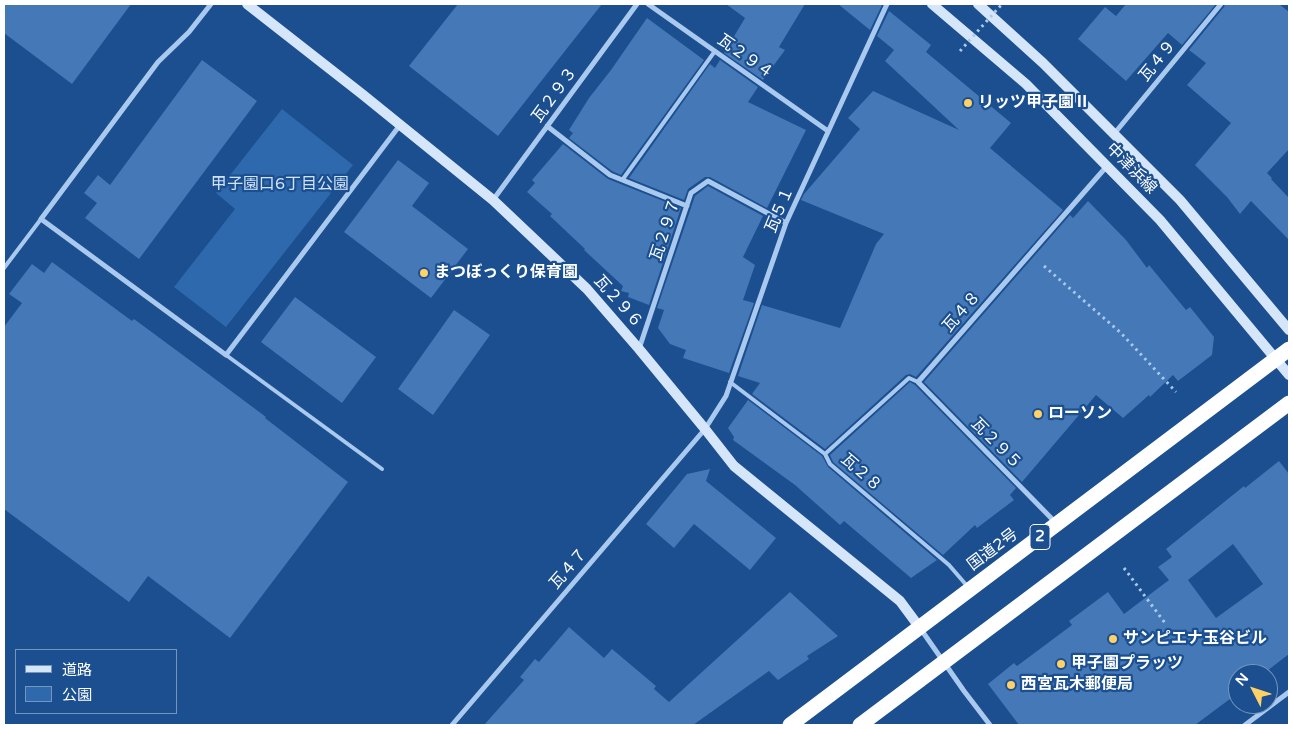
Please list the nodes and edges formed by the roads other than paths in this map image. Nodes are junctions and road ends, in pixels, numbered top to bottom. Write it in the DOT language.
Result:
graph roads {
  1 [pos="211,4"];
  2 [pos="247,4"];
  3 [pos="637,4"];
  4 [pos="648,4"];
  5 [pos="887,4"];
  6 [pos="932,4"];
  7 [pos="978,4"];
  8 [pos="1221,4"];
  9 [pos="715,51"];
  10 [pos="400,124"];
  11 [pos="548,126"];
  12 [pos="828,131"];
  13 [pos="1114,134"];
  14 [pos="1107,166"];
  15 [pos="623,179"];
  16 [pos="493,200"];
  17 [pos="687,206"];
  18 [pos="40,219"];
  19 [pos="786,223"];
  20 [pos="4,268"];
  21 [pos="1289,330"];
  22 [pos="639,349"];
  23 [pos="1289,349"];
  24 [pos="226,355"];
  25 [pos="1276,358"];
  26 [pos="1289,375"];
  27 [pos="730,382"];
  28 [pos="918,382"];
  29 [pos="1289,403"];
  30 [pos="705,429"];
  31 [pos="825,454"];
  32 [pos="382,469"];
  33 [pos="1057,524"];
  34 [pos="970,590"];
  35 [pos="920,628"];
  36 [pos="945,663"];
  37 [pos="1289,692"];
  38 [pos="452,725"];
  39 [pos="790,725"];
  40 [pos="860,725"];
  41 [pos="990,725"];
  42 [pos="1245,725"];
  1 -- 18 [label="street"];
  2 -- 10 [label="street, 瓦２９６"];
  3 -- 11 [label="street, 瓦２９３"];
  4 -- 9 [label="street, 瓦２９４"];
  5 -- 12 [label="street, 瓦５１"];
  6 -- 14 [label="street, 中津浜線"];
  7 -- 13 [label="street, 中津浜線"];
  8 -- 13 [label="street, 瓦４９"];
  9 -- 12 [label="street, 瓦２９４"];
  9 -- 15 [label="lane"];
  10 -- 16 [label="street, 瓦２９６"];
  10 -- 24 [label="street"];
  11 -- 15 [label="street"];
  11 -- 16 [label="street, 瓦２９３"];
  12 -- 19 [label="street, 瓦５１"];
  13 -- 21 [label="street, 中津浜線"];
  14 -- 25 [label="street, 中津浜線"];
  14 -- 28 [label="street, 瓦４８"];
  15 -- 17 [label="street"];
  16 -- 22 [label="street, 瓦２９６"];
  17 -- 19 [label="street, 瓦２９７"];
  17 -- 22 [label="street, 瓦２９７"];
  18 -- 20 [label="lane"];
  18 -- 24 [label="street"];
  19 -- 27 [label="street, 瓦５１"];
  22 -- 30 [label="street, 瓦２９６"];
  23 -- 25 [label="highway, 国道2号 / 2"];
  24 -- 32 [label="lane"];
  25 -- 26 [label="street, 中津浜線"];
  25 -- 33 [label="highway, 国道2号 / 2"];
  27 -- 30 [label="street, 瓦５１"];
  27 -- 31 [label="lane, 瓦２８"];
  28 -- 31 [label="lane"];
  28 -- 33 [label="street, 瓦２９５"];
  29 -- 36 [label="highway"];
  30 -- 35 [label="street, 瓦２９６"];
  30 -- 38 [label="street, 瓦４７"];
  31 -- 34 [label="lane, 瓦２８"];
  33 -- 34 [label="highway, 国道2号 / 2"];
  34 -- 35 [label="highway, 国道2号 / 2"];
  35 -- 36 [label="street"];
  35 -- 39 [label="highway, 国道2号 / 2"];
  36 -- 40 [label="highway"];
  36 -- 41 [label="street"];
  37 -- 42 [label="street"];
}
